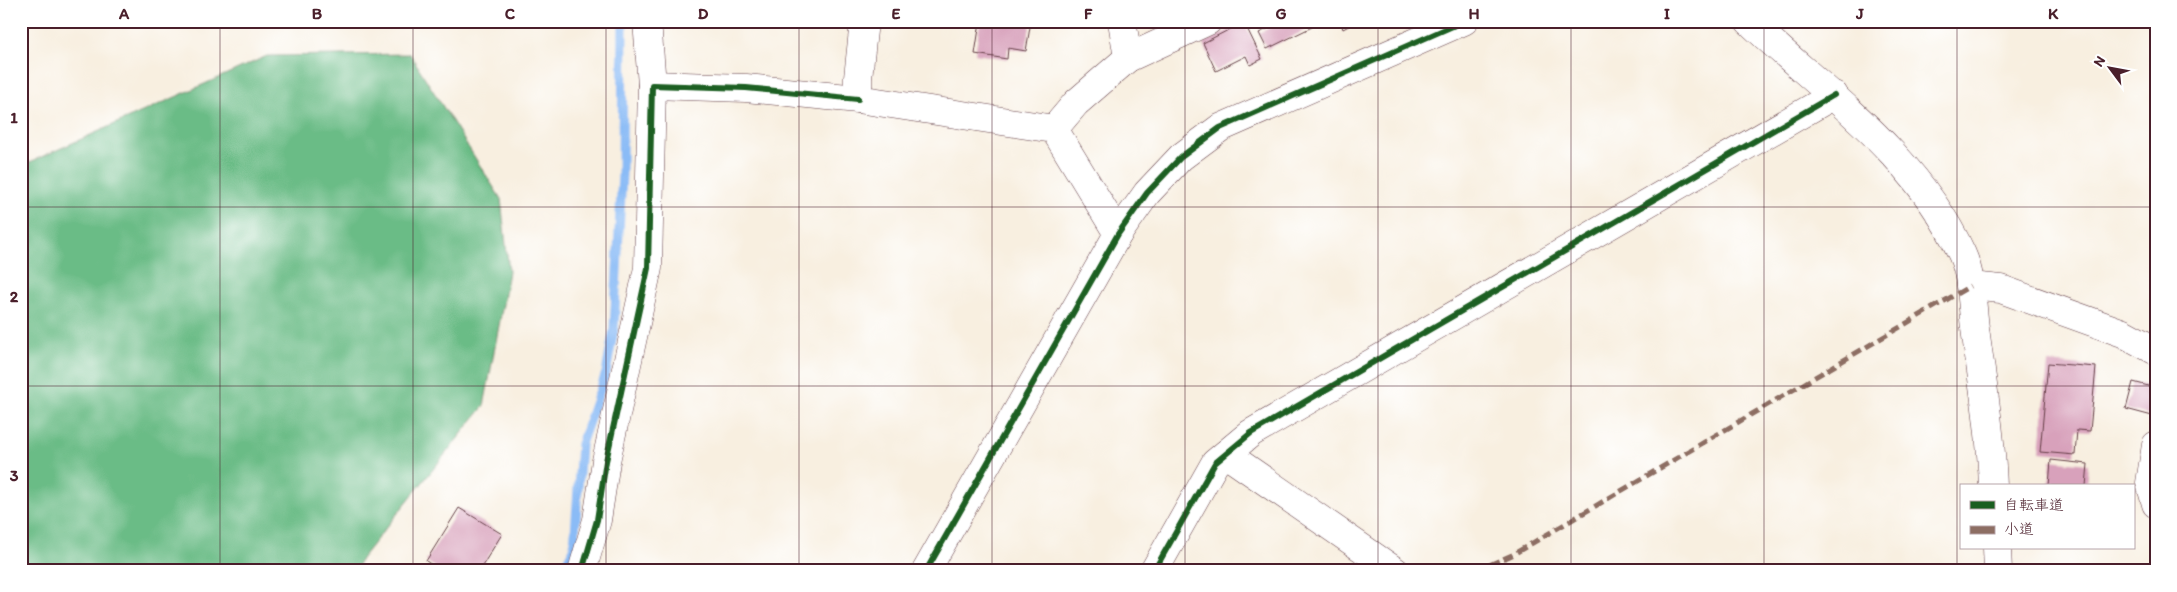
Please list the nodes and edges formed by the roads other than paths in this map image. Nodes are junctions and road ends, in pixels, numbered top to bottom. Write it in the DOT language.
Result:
graph roads {
  1 [pos="647,21"];
  2 [pos="864,21"];
  3 [pos="1122,21"];
  4 [pos="1208,21"];
  5 [pos="1464,21"];
  6 [pos="1749,21"];
  7 [pos="1128,58"];
  8 [pos="652,84"];
  9 [pos="1834,96"];
  10 [pos="858,99"];
  11 [pos="1054,129"];
  12 [pos="1118,234"];
  13 [pos="1970,286"];
  14 [pos="2156,351"];
  15 [pos="2156,444"];
  16 [pos="1226,454"];
  17 [pos="1993,484"];
  18 [pos="2156,504"];
  19 [pos="1997,550"];
  20 [pos="582,571"];
  21 [pos="926,571"];
  22 [pos="1154,571"];
  23 [pos="1395,571"];
  24 [pos="1998,571"];
  1 -- 8 [label="street"];
  2 -- 10 [label="street"];
  3 -- 7 [label="street"];
  4 -- 7 [label="street"];
  5 -- 12 [label="street"];
  6 -- 9 [label="street"];
  7 -- 11 [label="street"];
  8 -- 10 [label="street"];
  8 -- 20 [label="street"];
  9 -- 13 [label="street"];
  9 -- 16 [label="street"];
  10 -- 11 [label="street"];
  11 -- 12 [label="street"];
  12 -- 21 [label="street"];
  13 -- 14 [label="street"];
  13 -- 17 [label="street"];
  15 -- 18 [label="street"];
  16 -- 22 [label="street"];
  16 -- 23 [label="street"];
  19 -- 24 [label="street"];
}
